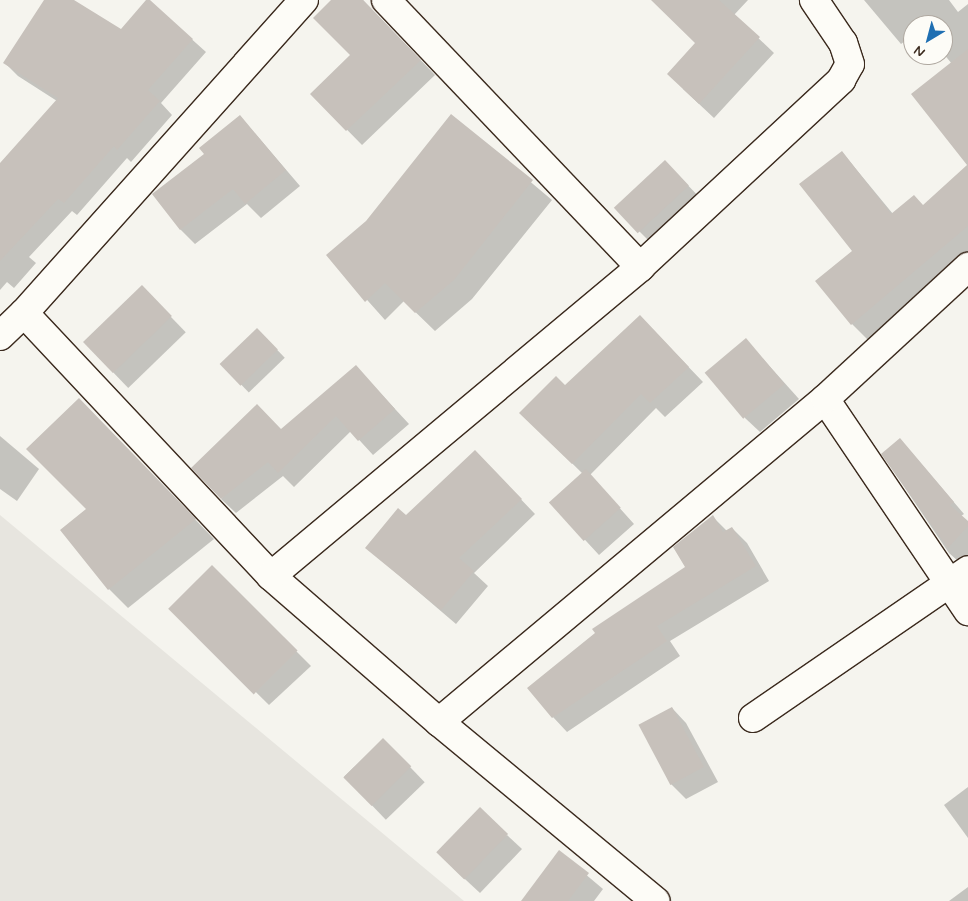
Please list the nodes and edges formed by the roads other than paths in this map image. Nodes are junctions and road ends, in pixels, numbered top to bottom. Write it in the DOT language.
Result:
graph roads {
  1 [pos="304,0"];
  2 [pos="386,0"];
  3 [pos="814,0"];
  4 [pos="640,267"];
  5 [pos="968,267"];
  6 [pos="24,313"];
  7 [pos="0,336"];
  8 [pos="825,399"];
  9 [pos="271,576"];
  10 [pos="958,578"];
  11 [pos="968,611"];
  12 [pos="753,718"];
  13 [pos="439,722"];
  14 [pos="655,901"];
  1 -- 6 [label="street"];
  2 -- 4 [label="street"];
  3 -- 4 [label="street"];
  4 -- 9 [label="street"];
  5 -- 8 [label="street"];
  6 -- 7 [label="street"];
  6 -- 9 [label="street"];
  8 -- 10 [label="street"];
  8 -- 13 [label="street"];
  9 -- 13 [label="street"];
  10 -- 11 [label="street"];
  10 -- 12 [label="street"];
  13 -- 14 [label="street"];
}
